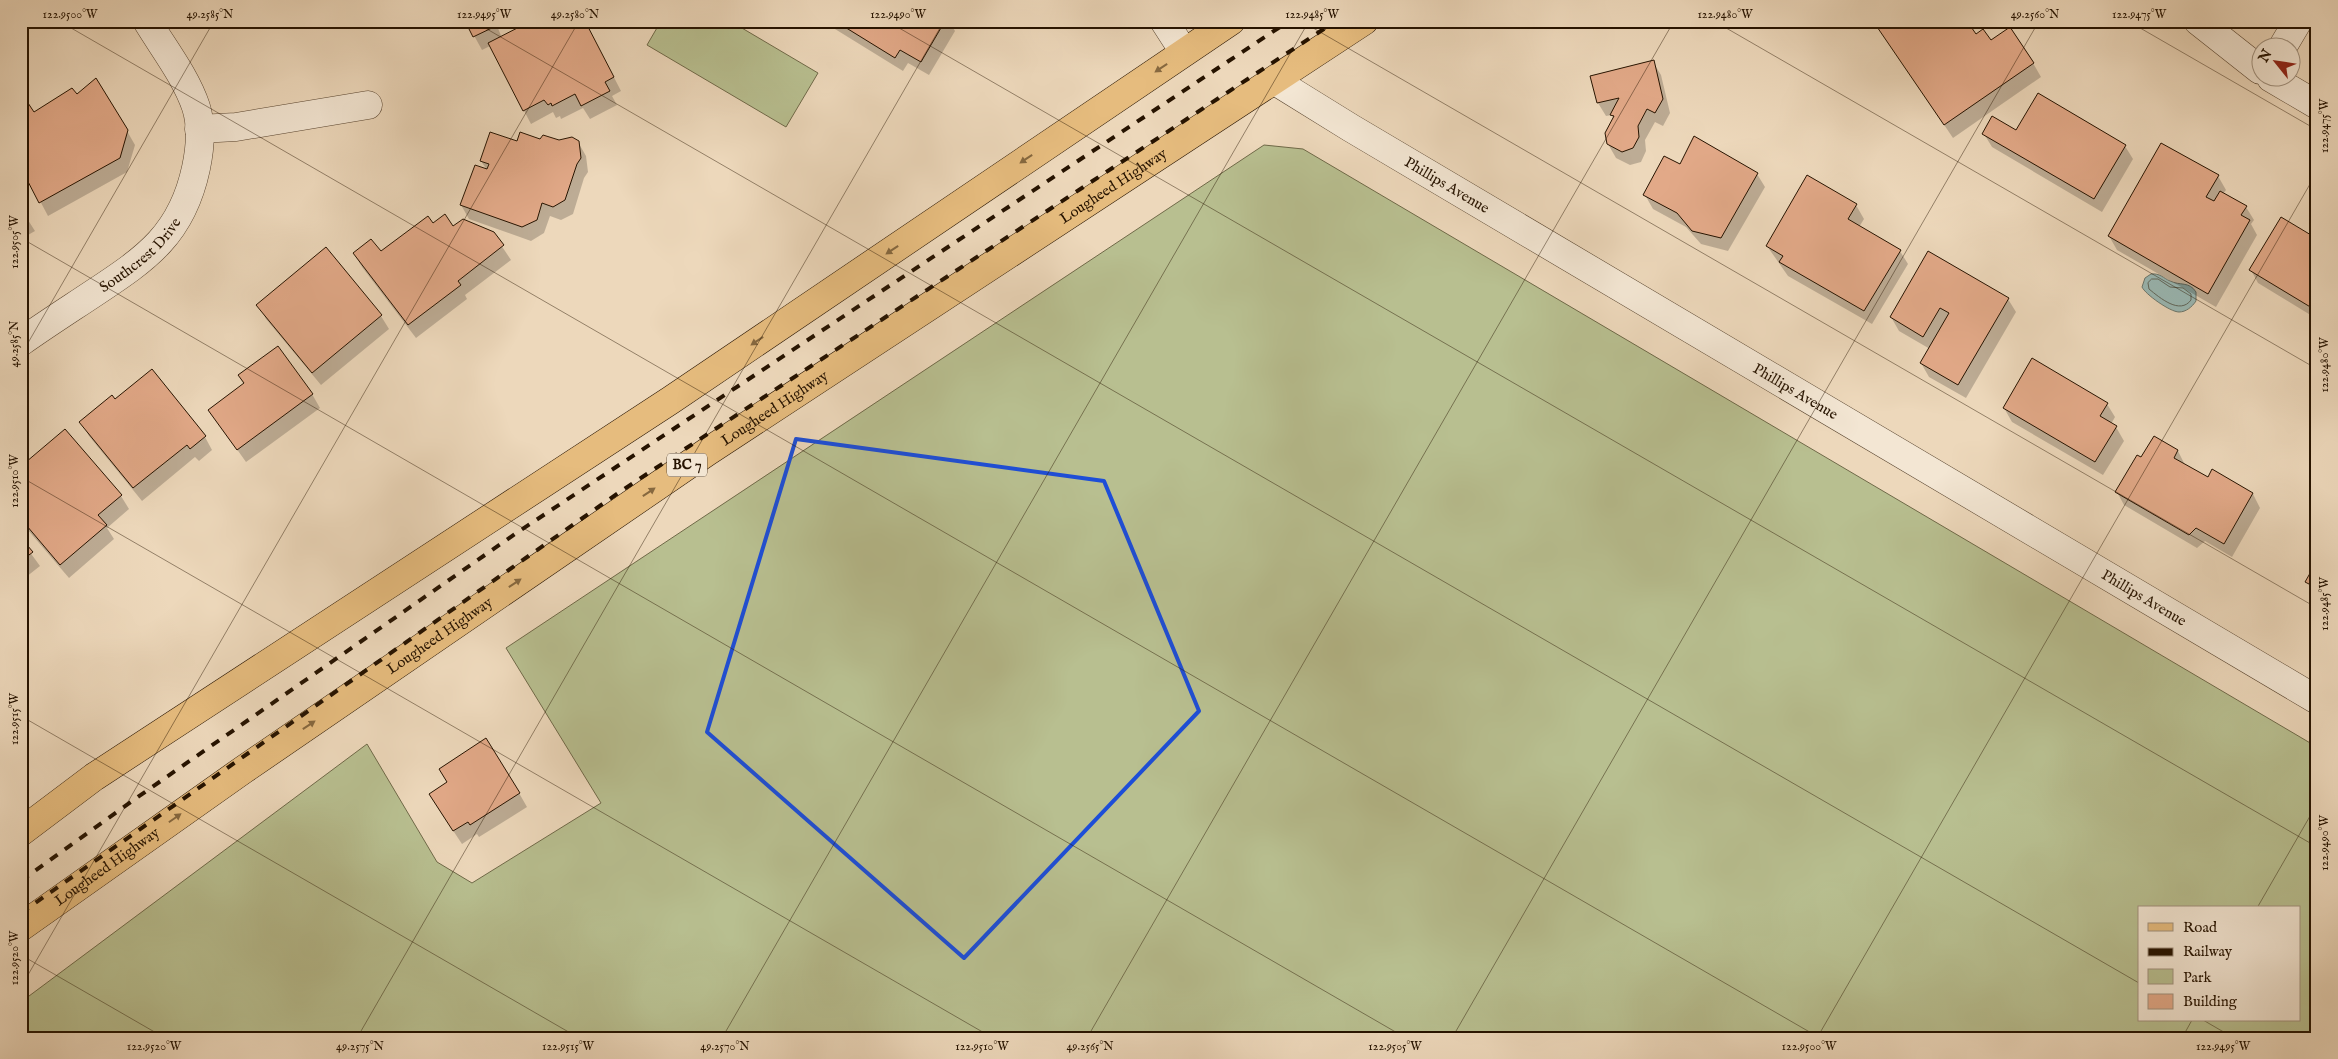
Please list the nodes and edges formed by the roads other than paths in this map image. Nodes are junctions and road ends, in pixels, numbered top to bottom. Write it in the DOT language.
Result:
graph roads {
  1 [pos="148,21"];
  2 [pos="1164,21"];
  3 [pos="1231,21"];
  4 [pos="1364,21"];
  5 [pos="2198,21"];
  6 [pos="2298,21"];
  7 [pos="2288,38"];
  8 [pos="1184,52"];
  9 [pos="2250,62"];
  10 [pos="1275,80"];
  11 [pos="2288,88"];
  12 [pos="368,105"];
  13 [pos="2317,105"];
  14 [pos="200,129"];
  15 [pos="21,342"];
  16 [pos="2317,700"];
  17 [pos="21,832"];
  18 [pos="21,927"];
  1 -- 14 [label="street, Southcrest Drive"];
  2 -- 8 [label="street"];
  3 -- 8 [label="main road"];
  4 -- 10 [label="main road, Lougheed Highway / BC 7"];
  5 -- 9 [label="street"];
  6 -- 7 [label="street"];
  8 -- 17 [label="main road, one-way"];
  10 -- 16 [label="street, Phillips Avenue"];
  18 -- 10 [label="main road, Lougheed Highway / BC 7, one-way"];
  11 -- 13 [label="street"];
  12 -- 14 [label="street"];
  14 -- 15 [label="street, Southcrest Drive"];
}
